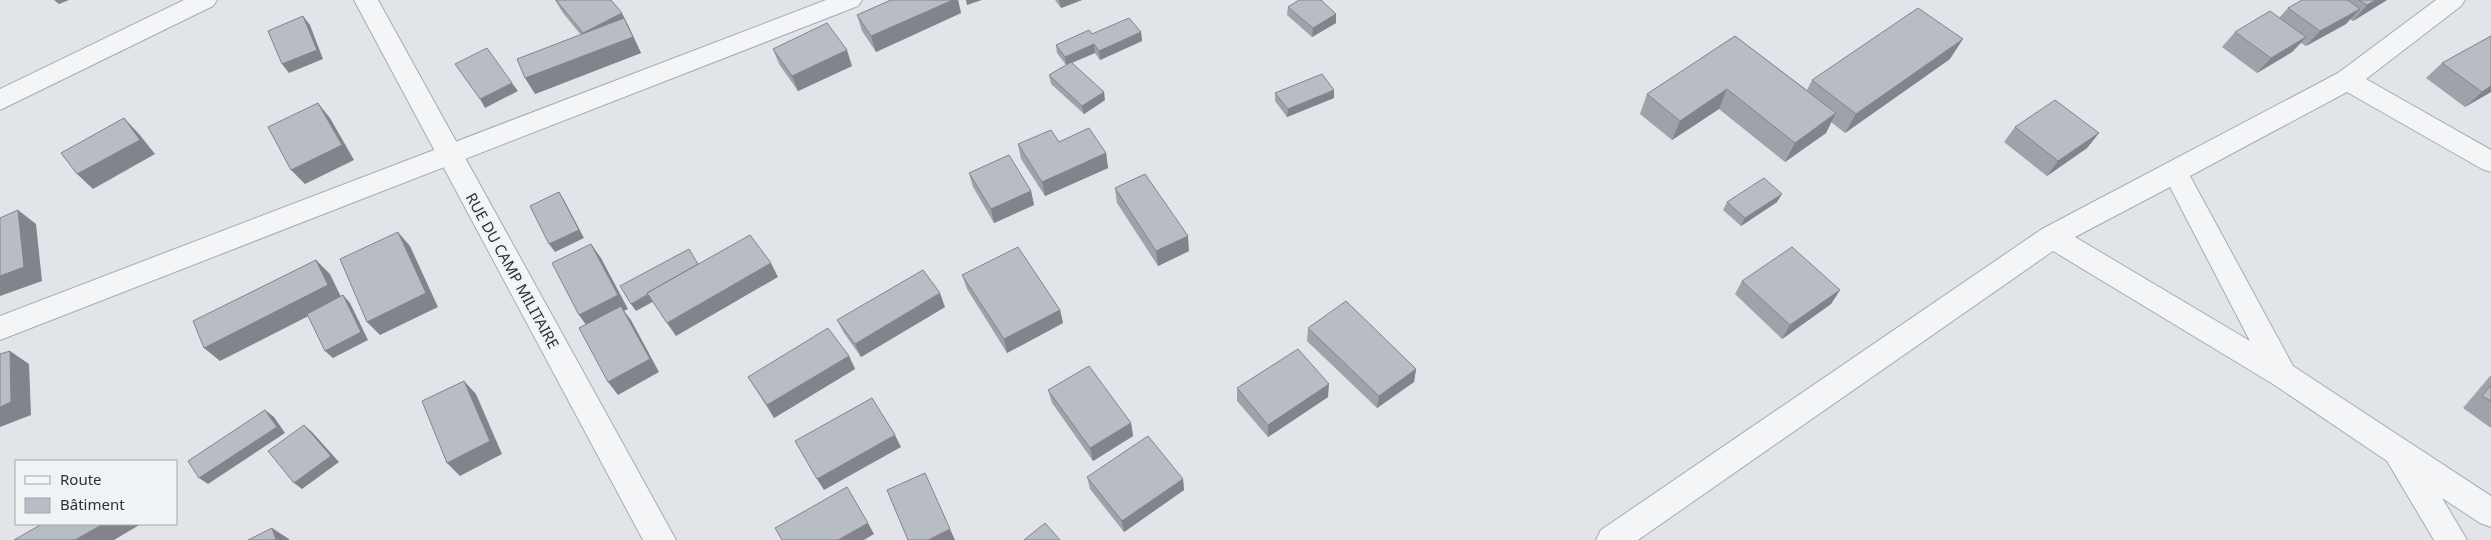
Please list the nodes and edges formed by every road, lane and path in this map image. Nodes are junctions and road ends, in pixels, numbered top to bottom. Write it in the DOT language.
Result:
graph roads {
  1 [pos="205,0"];
  2 [pos="366,0"];
  3 [pos="850,0"];
  4 [pos="2453,0"];
  5 [pos="2347,80"];
  6 [pos="0,100"];
  7 [pos="448,154"];
  8 [pos="2491,162"];
  9 [pos="2175,172"];
  10 [pos="2052,238"];
  11 [pos="0,328"];
  12 [pos="2283,374"];
  13 [pos="2396,450"];
  14 [pos="2491,513"];
  15 [pos="660,540"];
  16 [pos="1612,540"];
  17 [pos="2451,540"];
  1 -- 6 [label="street"];
  2 -- 7 [label="street, RUE DU CAMP MILITAIRE"];
  3 -- 7 [label="street"];
  4 -- 5 [label="street"];
  5 -- 8 [label="street"];
  5 -- 9 [label="street"];
  7 -- 11 [label="street"];
  7 -- 15 [label="street, RUE DU CAMP MILITAIRE"];
  9 -- 10 [label="street"];
  9 -- 12 [label="street"];
  10 -- 12 [label="street"];
  10 -- 16 [label="street"];
  12 -- 13 [label="street"];
  13 -- 14 [label="street"];
  13 -- 17 [label="street"];
}
